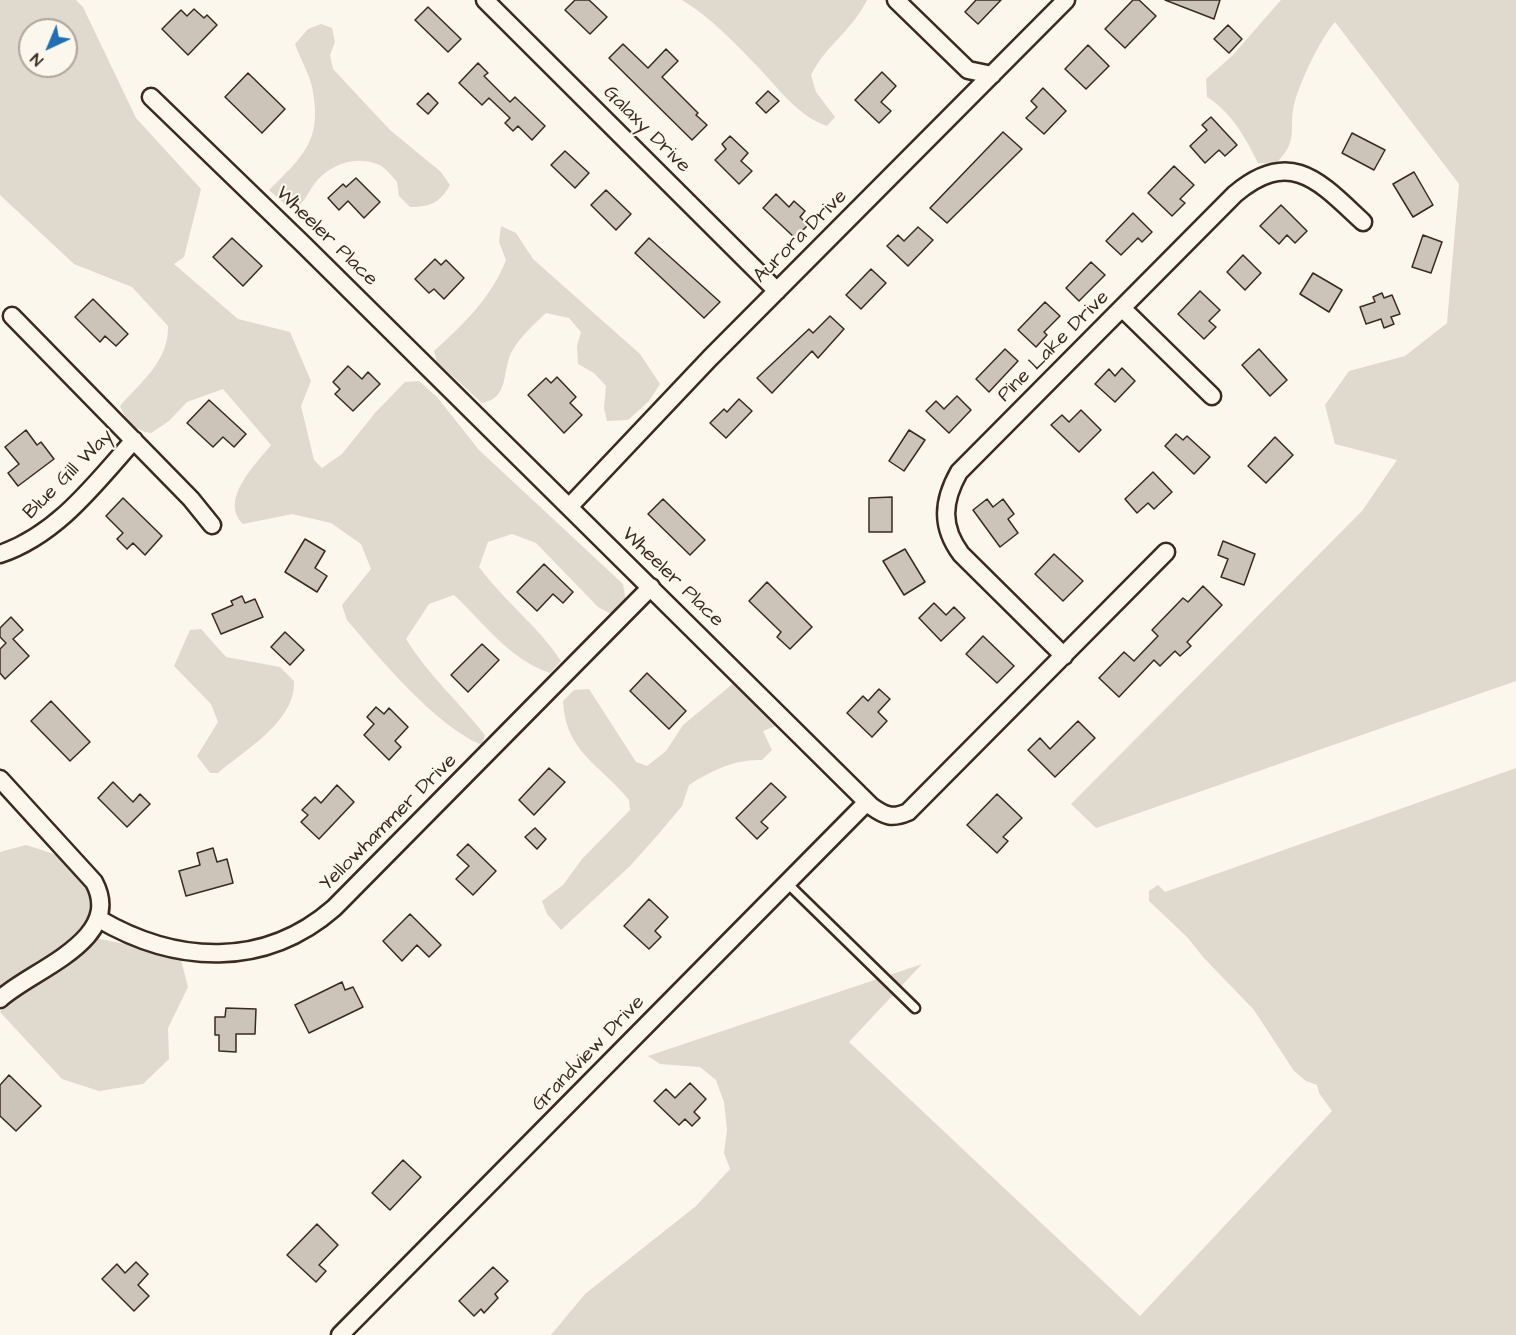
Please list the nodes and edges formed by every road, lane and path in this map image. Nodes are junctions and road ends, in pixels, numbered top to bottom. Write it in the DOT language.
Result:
graph roads {
  1 [pos="485,0"];
  2 [pos="896,0"];
  3 [pos="1066,0"];
  4 [pos="992,75"];
  5 [pos="151,97"];
  6 [pos="1363,222"];
  7 [pos="777,291"];
  8 [pos="1122,308"];
  9 [pos="12,316"];
  10 [pos="1212,396"];
  11 [pos="134,440"];
  12 [pos="568,507"];
  13 [pos="212,525"];
  14 [pos="1166,552"];
  15 [pos="0,554"];
  16 [pos="651,587"];
  17 [pos="1064,656"];
  18 [pos="0,779"];
  19 [pos="867,802"];
  20 [pos="787,883"];
  21 [pos="99,919"];
  22 [pos="0,999"];
  23 [pos="915,1008"];
  24 [pos="340,1335"];
  1 -- 7 [label="street, Galaxy Drive"];
  2 -- 4 [label="street"];
  3 -- 4 [label="street, Aurora Drive"];
  4 -- 7 [label="street, Aurora Drive"];
  5 -- 12 [label="street, Wheeler Place"];
  6 -- 8 [label="street, Pine Lake Drive"];
  7 -- 12 [label="street, Aurora Drive"];
  8 -- 10 [label="street"];
  8 -- 17 [label="street, Pine Lake Drive"];
  9 -- 11 [label="street, Blue Gill Way"];
  11 -- 13 [label="street, Blue Gill Way"];
  11 -- 15 [label="street, Blue Gill Way"];
  12 -- 16 [label="street, Wheeler Place"];
  14 -- 17 [label="street, Wheeler Place"];
  16 -- 19 [label="street, Wheeler Place"];
  16 -- 21 [label="street, Yellowhammer Drive"];
  17 -- 19 [label="street, Wheeler Place"];
  18 -- 21 [label="street"];
  19 -- 20 [label="street, Grandview Drive"];
  20 -- 23 [label="lane"];
  20 -- 24 [label="street, Grandview Drive"];
  21 -- 22 [label="street"];
}
